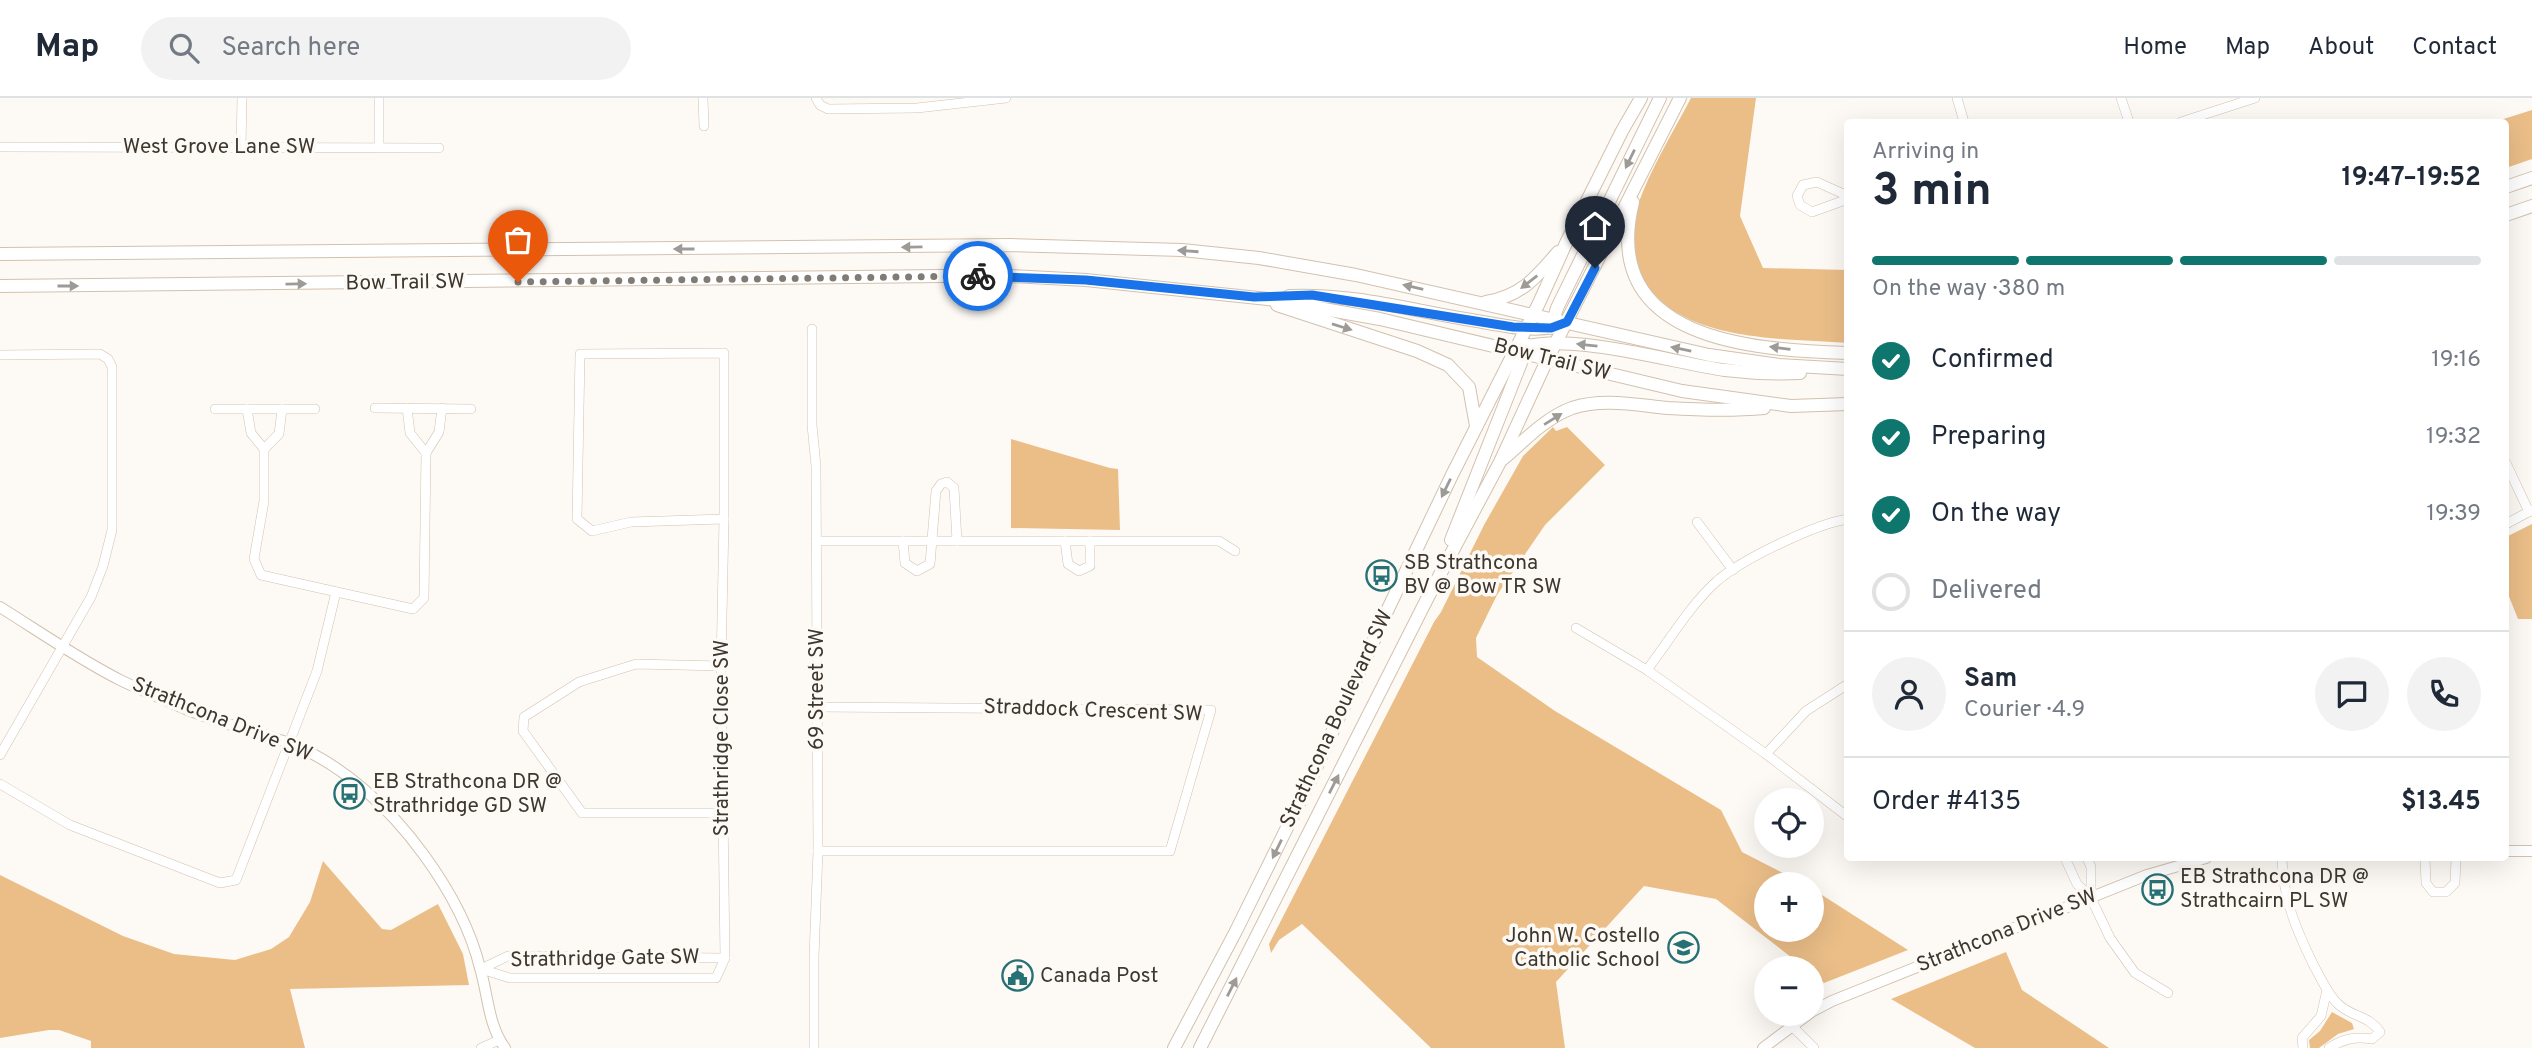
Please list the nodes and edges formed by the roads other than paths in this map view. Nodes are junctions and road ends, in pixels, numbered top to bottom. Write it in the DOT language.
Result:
graph roads {
  1 [pos="242,98"];
  2 [pos="379,98"];
  3 [pos="703,98"];
  4 [pos="816,98"];
  5 [pos="1006,98"];
  6 [pos="1640,98"];
  7 [pos="1660,98"];
  8 [pos="1680,98"];
  9 [pos="1957,98"];
  10 [pos="2121,98"];
  11 [pos="2255,98"];
  12 [pos="1963,119"];
  13 [pos="2128,119"];
  14 [pos="2190,119"];
  15 [pos="704,126"];
  16 [pos="241,146"];
  17 [pos="0,147"];
  18 [pos="379,147"];
  19 [pos="439,148"];
  20 [pos="2532,178"];
  21 [pos="1639,180"];
  22 [pos="2509,186"];
  23 [pos="1844,196"];
  24 [pos="1844,200"];
  25 [pos="2532,206"];
  26 [pos="2509,214"];
  27 [pos="1567,242"];
  28 [pos="0,254"];
  29 [pos="0,286"];
  30 [pos="1254,297"];
  31 [pos="1479,303"];
  32 [pos="1567,322"];
  33 [pos="1532,324"];
  34 [pos="1552,324"];
  35 [pos="812,329"];
  36 [pos="1551,344"];
  37 [pos="1523,349"];
  38 [pos="1844,353"];
  39 [pos="0,355"];
  40 [pos="1548,358"];
  41 [pos="1844,369"];
  42 [pos="1844,369"];
  43 [pos="1844,404"];
  44 [pos="1791,406"];
  45 [pos="374,408"];
  46 [pos="407,408"];
  47 [pos="442,408"];
  48 [pos="215,409"];
  49 [pos="247,409"];
  50 [pos="282,409"];
  51 [pos="315,409"];
  52 [pos="471,409"];
  53 [pos="1476,426"];
  54 [pos="264,449"];
  55 [pos="426,453"];
  56 [pos="1500,462"];
  57 [pos="2509,469"];
  58 [pos="2530,511"];
  59 [pos="724,519"];
  60 [pos="1844,520"];
  61 [pos="1697,522"];
  62 [pos="2509,522"];
  63 [pos="816,541"];
  64 [pos="903,541"];
  65 [pos="932,541"];
  66 [pos="957,541"];
  67 [pos="1065,541"];
  68 [pos="1090,541"];
  69 [pos="1235,551"];
  70 [pos="1733,570"];
  71 [pos="336,592"];
  72 [pos="1428,597"];
  73 [pos="0,607"];
  74 [pos="1576,628"];
  75 [pos="62,646"];
  76 [pos="720,666"];
  77 [pos="1647,670"];
  78 [pos="1844,687"];
  79 [pos="817,707"];
  80 [pos="288,743"];
  81 [pos="1766,754"];
  82 [pos="0,755"];
  83 [pos="0,784"];
  84 [pos="721,813"];
  85 [pos="1844,814"];
  86 [pos="818,851"];
  87 [pos="2509,851"];
  88 [pos="2532,851"];
  89 [pos="2066,861"];
  90 [pos="2088,861"];
  91 [pos="2193,861"];
  92 [pos="2282,861"];
  93 [pos="2425,861"];
  94 [pos="2456,861"];
  95 [pos="2091,898"];
  96 [pos="725,958"];
  97 [pos="481,969"];
  98 [pos="2327,990"];
  99 [pos="2168,993"];
  100 [pos="1824,1006"];
  101 [pos="1790,1026"];
  102 [pos="1792,1026"];
  103 [pos="502,1044"];
  104 [pos="481,1048"];
  105 [pos="814,1048"];
  106 [pos="1174,1048"];
  107 [pos="1200,1048"];
  108 [pos="1763,1048"];
  109 [pos="1814,1048"];
  110 [pos="2304,1048"];
  111 [pos="2329,1048"];
  1 -- 16 [label="street"];
  2 -- 18 [label="street"];
  3 -- 15 [label="street"];
  4 -- 5 [label="street"];
  6 -- 27 [label="main road"];
  7 -- 34 [label="main road, one-way"];
  8 -- 21 [label="main road"];
  9 -- 12 [label="street"];
  10 -- 13 [label="street"];
  11 -- 14 [label="street"];
  16 -- 17 [label="street, West Grove Lane SW"];
  16 -- 18 [label="street, West Grove Lane SW"];
  18 -- 19 [label="street, West Grove Lane SW"];
  20 -- 22 [label="main road"];
  21 -- 32 [label="main road"];
  38 -- 21 [label="main road, one-way"];
  23 -- 24 [label="street"];
  25 -- 26 [label="main road"];
  27 -- 31 [label="main road, one-way"];
  27 -- 33 [label="main road"];
  31 -- 28 [label="main road, Bow Trail SW, one-way"];
  29 -- 30 [label="main road, Bow Trail SW, one-way"];
  30 -- 33 [label="main road"];
  30 -- 37 [label="main road, Bow Trail SW"];
  30 -- 53 [label="main road, one-way"];
  31 -- 33 [label="main road, Bow Trail SW"];
  32 -- 34 [label="main road"];
  32 -- 36 [label="main road"];
  41 -- 32 [label="main road, Bow Trail SW, one-way"];
  33 -- 34 [label="main road"];
  33 -- 37 [label="main road"];
  34 -- 36 [label="main road"];
  35 -- 63 [label="street, 69 Street SW"];
  36 -- 37 [label="main road"];
  36 -- 40 [label="main road, Strathcona Boulevard SW"];
  42 -- 36 [label="main road, one-way"];
  37 -- 40 [label="main road, Bow Trail SW"];
  37 -- 53 [label="main road, Strathcona Boulevard SW"];
  37 -- 72 [label="main road"];
  39 -- 75 [label="street"];
  40 -- 44 [label="main road, Bow Trail SW"];
  40 -- 56 [label="main road, Strathcona Boulevard SW"];
  43 -- 44 [label="main road, Bow Trail SW"];
  56 -- 44 [label="main road, one-way"];
  45 -- 46 [label="street"];
  46 -- 47 [label="street"];
  46 -- 55 [label="street"];
  47 -- 52 [label="street"];
  47 -- 55 [label="street"];
  48 -- 49 [label="street"];
  49 -- 50 [label="street"];
  49 -- 54 [label="street"];
  50 -- 51 [label="street"];
  50 -- 54 [label="street"];
  53 -- 106 [label="main road, Strathcona Boulevard SW, one-way"];
  54 -- 71 [label="street"];
  55 -- 71 [label="street"];
  56 -- 72 [label="main road, Strathcona Boulevard SW"];
  57 -- 58 [label="street"];
  58 -- 62 [label="street"];
  59 -- 59 [label="street, Strathridge Close SW"];
  59 -- 76 [label="street, Strathridge Close SW"];
  60 -- 70 [label="street"];
  61 -- 70 [label="street"];
  63 -- 64 [label="street"];
  63 -- 79 [label="street, 69 Street SW"];
  64 -- 65 [label="street"];
  64 -- 65 [label="street"];
  65 -- 66 [label="street"];
  65 -- 66 [label="street"];
  66 -- 67 [label="street"];
  67 -- 68 [label="street"];
  67 -- 68 [label="street"];
  68 -- 69 [label="street"];
  70 -- 77 [label="street"];
  71 -- 80 [label="street"];
  107 -- 72 [label="main road, Strathcona Boulevard SW, one-way"];
  73 -- 75 [label="street, Strathcona Drive SW"];
  74 -- 77 [label="street"];
  75 -- 80 [label="street, Strathcona Drive SW"];
  75 -- 82 [label="street"];
  76 -- 84 [label="street, Strathridge Close SW"];
  76 -- 84 [label="street"];
  77 -- 81 [label="street"];
  78 -- 81 [label="street"];
  79 -- 86 [label="street, 69 Street SW"];
  79 -- 86 [label="street, Straddock Crescent SW"];
  80 -- 83 [label="street"];
  80 -- 97 [label="street, Strathcona Drive SW"];
  81 -- 85 [label="street"];
  84 -- 96 [label="street, Strathridge Close SW"];
  86 -- 105 [label="street, 69 Street SW"];
  87 -- 88 [label="street"];
  89 -- 95 [label="street"];
  90 -- 95 [label="street"];
  91 -- 95 [label="street, Strathcona Drive SW"];
  92 -- 98 [label="street"];
  93 -- 94 [label="street"];
  95 -- 99 [label="street"];
  95 -- 100 [label="street, Strathcona Drive SW"];
  96 -- 97 [label="street, Strathridge Gate SW"];
  96 -- 97 [label="street, Strathridge Gate SW"];
  97 -- 103 [label="street, Strathcona Drive SW"];
  98 -- 110 [label="street"];
  98 -- 111 [label="street"];
  101 -- 108 [label="street, Strathcona Drive SW"];
  102 -- 109 [label="street"];
  103 -- 104 [label="street"];
}
